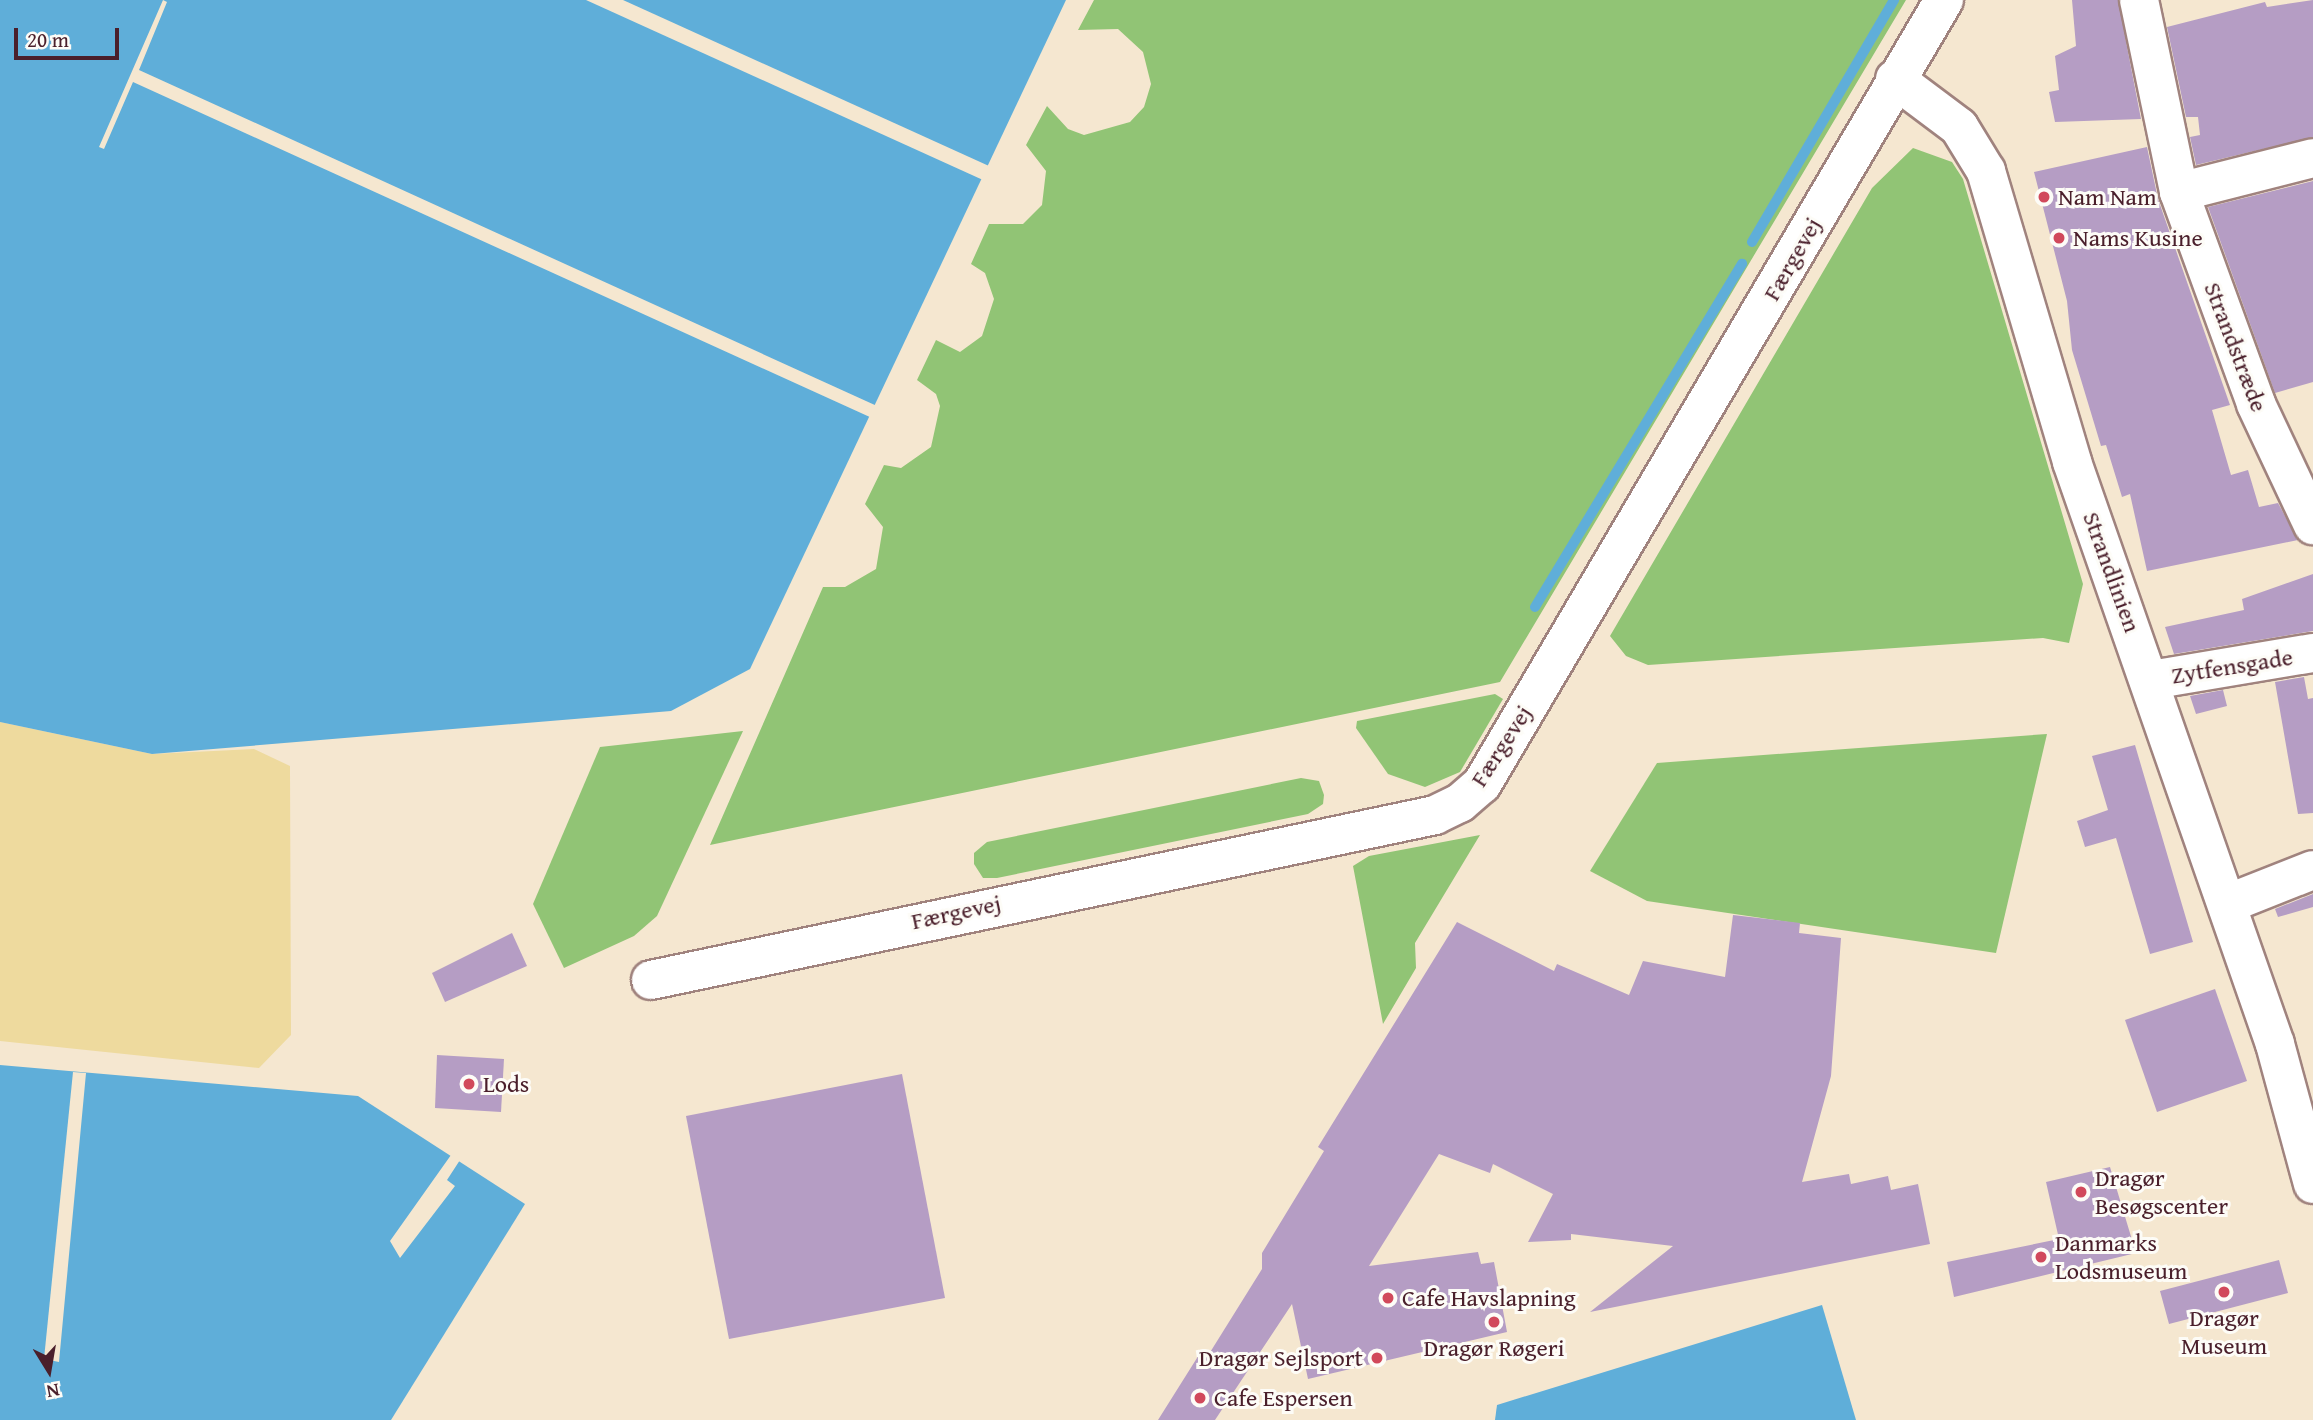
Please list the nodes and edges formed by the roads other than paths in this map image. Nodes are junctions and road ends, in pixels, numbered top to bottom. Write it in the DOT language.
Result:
graph roads {
  1 [pos="1944,0"];
  2 [pos="2139,0"];
  3 [pos="1895,79"];
  4 [pos="2313,158"];
  5 [pos="2179,192"];
  6 [pos="2313,525"];
  7 [pos="2313,653"];
  8 [pos="2151,680"];
  9 [pos="2313,870"];
  10 [pos="2228,904"];
  11 [pos="651,980"];
  12 [pos="2307,1129"];
  13 [pos="2313,1184"];
  1 -- 3 [label="street"];
  2 -- 5 [label="street, Strandstræde"];
  3 -- 8 [label="street, Strandlinien"];
  3 -- 11 [label="street, Færgevej"];
  4 -- 5 [label="street"];
  5 -- 6 [label="street, Strandstræde"];
  7 -- 8 [label="street, Zytfensgade"];
  8 -- 10 [label="street, Strandlinien"];
  9 -- 10 [label="street"];
  10 -- 12 [label="street, Strandlinien"];
  12 -- 13 [label="street, Strandlinien"];
}
